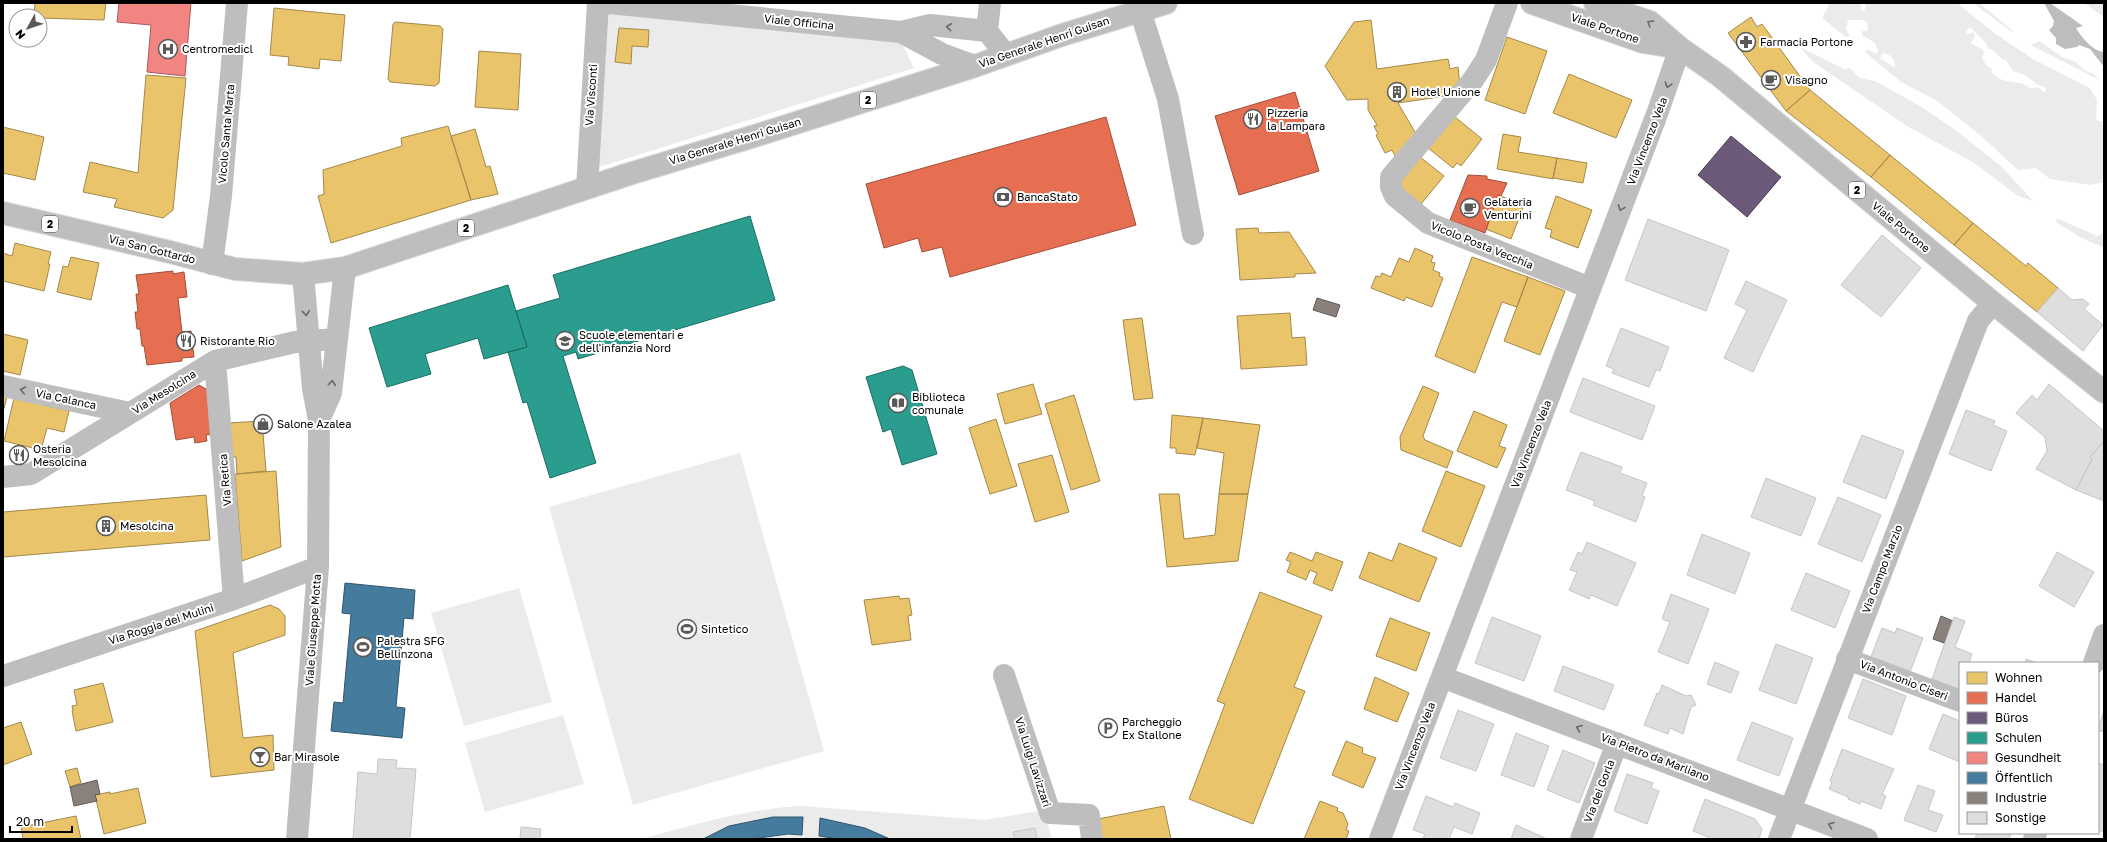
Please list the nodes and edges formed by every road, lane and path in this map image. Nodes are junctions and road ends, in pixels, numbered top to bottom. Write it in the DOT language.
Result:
graph roads {
  1 [pos="237,3"];
  2 [pos="598,3"];
  3 [pos="609,3"];
  4 [pos="990,3"];
  5 [pos="1166,3"];
  6 [pos="1508,3"];
  7 [pos="1532,3"];
  8 [pos="1595,3"];
  9 [pos="1140,10"];
  10 [pos="987,31"];
  11 [pos="902,32"];
  12 [pos="1680,48"];
  13 [pos="1006,55"];
  14 [pos="975,66"];
  15 [pos="587,188"];
  16 [pos="3,213"];
  17 [pos="1193,234"];
  18 [pos="212,264"];
  19 [pos="345,268"];
  20 [pos="303,274"];
  21 [pos="1590,288"];
  22 [pos="1993,303"];
  23 [pos="337,339"];
  24 [pos="308,340"];
  25 [pos="215,361"];
  26 [pos="3,386"];
  27 [pos="2104,392"];
  28 [pos="130,413"];
  29 [pos="319,420"];
  30 [pos="3,477"];
  31 [pos="318,567"];
  32 [pos="234,599"];
  33 [pos="2104,635"];
  34 [pos="1847,659"];
  35 [pos="2094,662"];
  36 [pos="1004,675"];
  37 [pos="3,676"];
  38 [pos="1442,677"];
  39 [pos="1959,701"];
  40 [pos="1617,742"];
  41 [pos="1790,810"];
  42 [pos="297,839"];
  43 [pos="1092,839"];
  44 [pos="1380,839"];
  45 [pos="1581,839"];
  46 [pos="1779,839"];
  47 [pos="1867,839"];
  1 -- 18 [label="street, Vicolo Santa Marta"];
  2 -- 15 [label="street, Via Visconti"];
  3 -- 11 [label="street, Viale Officina"];
  4 -- 10 [label="street"];
  5 -- 9 [label="street, Via Generale Henri Guisan / 2"];
  6 -- 21 [label="street, Vicolo Posta Vecchia"];
  7 -- 12 [label="street, Viale Portone / 2"];
  12 -- 8 [label="street, Viale Portone / 2, one-way"];
  9 -- 13 [label="street, Via Generale Henri Guisan / 2"];
  9 -- 17 [label="street"];
  10 -- 11 [label="street, Viale Officina, one-way"];
  10 -- 13 [label="street"];
  11 -- 14 [label="street"];
  12 -- 21 [label="street, Via Vincenzo Vela, one-way"];
  12 -- 22 [label="street, Viale Portone / 2"];
  13 -- 14 [label="street, Via Generale Henri Guisan / 2"];
  14 -- 15 [label="street, Via Generale Henri Guisan / 2"];
  15 -- 19 [label="street, Via Generale Henri Guisan / 2"];
  16 -- 18 [label="street, Via San Gottardo / 2"];
  18 -- 20 [label="street, Via San Gottardo / 2"];
  19 -- 20 [label="street, Via Generale Henri Guisan / 2"];
  19 -- 23 [label="street, Viale Giuseppe Motta"];
  20 -- 24 [label="street, Viale Giuseppe Motta, one-way"];
  21 -- 38 [label="street, Via Vincenzo Vela"];
  22 -- 27 [label="street, Viale Portone / 2"];
  22 -- 34 [label="street, Via Campo Marzio"];
  23 -- 24 [label="street, Via Mesolcina"];
  29 -- 23 [label="street, Viale Giuseppe Motta, one-way"];
  24 -- 25 [label="street, Via Mesolcina"];
  24 -- 29 [label="street, Viale Giuseppe Motta"];
  25 -- 28 [label="street, Via Mesolcina"];
  25 -- 32 [label="street, Via Retica"];
  28 -- 26 [label="street, Via Calanca, one-way"];
  28 -- 30 [label="street, Via Mesolcina"];
  29 -- 31 [label="street, Viale Giuseppe Motta"];
  31 -- 32 [label="street, Via Roggia dei Mulini"];
  31 -- 42 [label="street, Viale Giuseppe Motta"];
  32 -- 37 [label="street, Via Roggia dei Mulini"];
  33 -- 35 [label="street"];
  34 -- 39 [label="street, Via Antonio Ciseri"];
  34 -- 41 [label="street, Via Campo Marzio"];
  36 -- 43 [label="street, Via Luigi Lavizzari"];
  40 -- 38 [label="street, Via Pietro da Marliano, one-way"];
  38 -- 44 [label="street, Via Vincenzo Vela"];
  40 -- 41 [label="street, Via Pietro da Marliano"];
  40 -- 45 [label="street, Via dei Gorla"];
  41 -- 46 [label="street, Via Campo Marzio"];
  47 -- 41 [label="street, Via Pietro da Marliano, one-way"];
}
